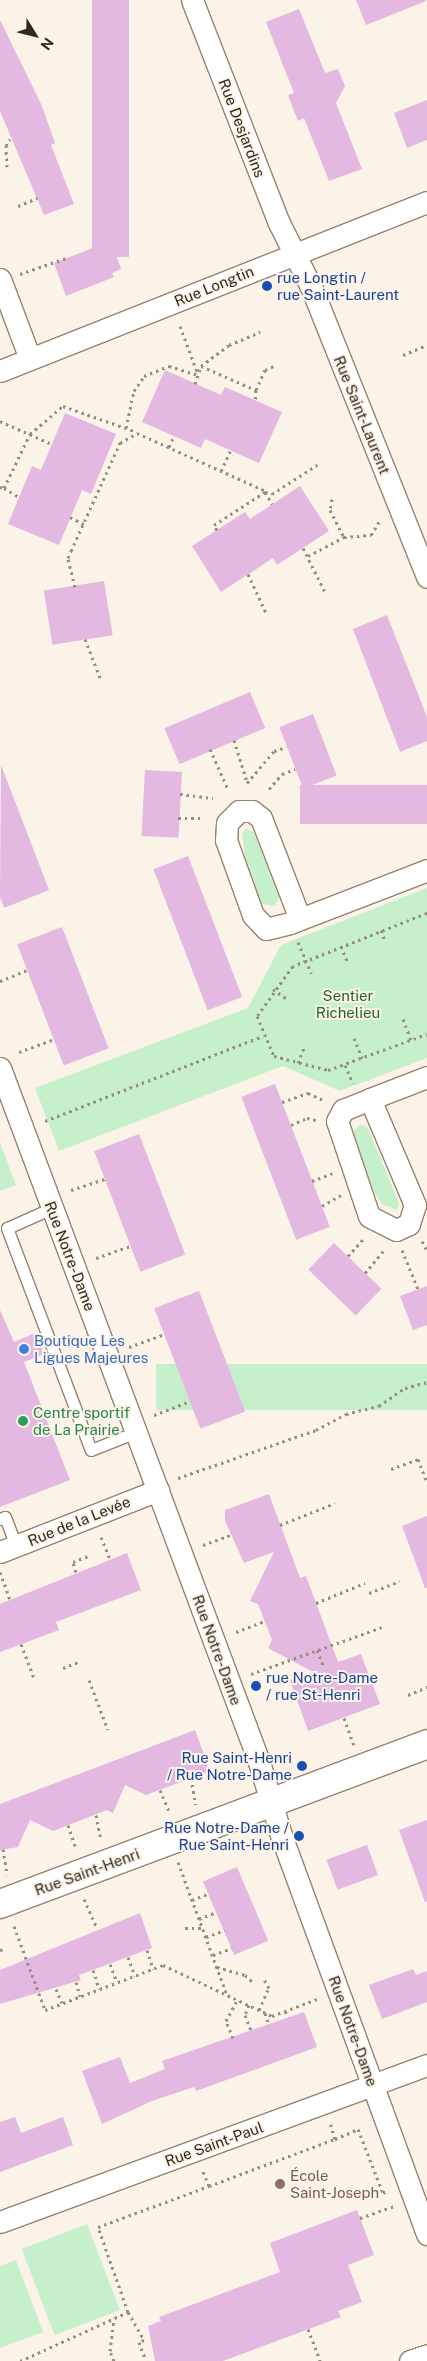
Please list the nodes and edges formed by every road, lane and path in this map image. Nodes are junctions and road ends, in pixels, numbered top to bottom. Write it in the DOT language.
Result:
graph roads {
  1 [pos="192,0"];
  2 [pos="10,139"];
  3 [pos="7,167"];
  4 [pos="37,198"];
  5 [pos="427,202"];
  6 [pos="18,206"];
  7 [pos="292,255"];
  8 [pos="69,257"];
  9 [pos="0,280"];
  10 [pos="180,326"];
  11 [pos="260,332"];
  12 [pos="427,346"];
  13 [pos="404,355"];
  14 [pos="30,358"];
  15 [pos="201,366"];
  16 [pos="274,366"];
  17 [pos="0,370"];
  18 [pos="198,374"];
  19 [pos="195,384"];
  20 [pos="256,390"];
  21 [pos="256,401"];
  22 [pos="0,421"];
  23 [pos="6,423"];
  24 [pos="0,428"];
  25 [pos="126,428"];
  26 [pos="137,433"];
  27 [pos="30,434"];
  28 [pos="174,436"];
  29 [pos="52,444"];
  30 [pos="169,447"];
  31 [pos="231,450"];
  32 [pos="104,464"];
  33 [pos="317,465"];
  34 [pos="110,467"];
  35 [pos="221,471"];
  36 [pos="2,488"];
  37 [pos="266,491"];
  38 [pos="19,497"];
  39 [pos="332,499"];
  40 [pos="272,504"];
  41 [pos="382,516"];
  42 [pos="70,517"];
  43 [pos="84,524"];
  44 [pos="217,530"];
  45 [pos="344,537"];
  46 [pos="304,548"];
  47 [pos="308,556"];
  48 [pos="248,574"];
  49 [pos="427,577"];
  50 [pos="75,587"];
  51 [pos="325,592"];
  52 [pos="267,615"];
  53 [pos="85,640"];
  54 [pos="101,680"];
  55 [pos="234,740"];
  56 [pos="286,747"];
  57 [pos="210,749"];
  58 [pos="295,769"];
  59 [pos="227,787"];
  60 [pos="268,789"];
  61 [pos="180,794"];
  62 [pos="213,798"];
  63 [pos="178,818"];
  64 [pos="204,818"];
  65 [pos="427,870"];
  66 [pos="427,913"];
  67 [pos="299,929"];
  68 [pos="382,930"];
  69 [pos="385,941"];
  70 [pos="341,946"];
  71 [pos="305,960"];
  72 [pos="347,961"];
  73 [pos="27,970"];
  74 [pos="311,973"];
  75 [pos="0,981"];
  76 [pos="273,990"];
  77 [pos="286,998"];
  78 [pos="403,1019"];
  79 [pos="427,1034"];
  80 [pos="263,1036"];
  81 [pos="54,1038"];
  82 [pos="354,1038"];
  83 [pos="411,1040"];
  84 [pos="305,1045"];
  85 [pos="19,1052"];
  86 [pos="362,1058"];
  87 [pos="298,1063"];
  88 [pos="346,1065"];
  89 [pos="0,1068"];
  90 [pos="427,1077"];
  91 [pos="354,1086"];
  92 [pos="370,1099"];
  93 [pos="282,1102"];
  94 [pos="343,1110"];
  95 [pos="45,1121"];
  96 [pos="104,1179"];
  97 [pos="71,1190"];
  98 [pos="52,1208"];
  99 [pos="3,1227"];
  100 [pos="394,1230"];
  101 [pos="131,1246"];
  102 [pos="96,1258"];
  103 [pos="365,1273"];
  104 [pos="418,1289"];
  105 [pos="164,1334"];
  106 [pos="129,1347"];
  107 [pos="427,1382"];
  108 [pos="190,1401"];
  109 [pos="154,1414"];
  110 [pos="136,1432"];
  111 [pos="391,1468"];
  112 [pos="178,1478"];
  113 [pos="427,1482"];
  114 [pos="158,1490"];
  115 [pos="335,1503"];
  116 [pos="0,1519"];
  117 [pos="280,1524"];
  118 [pos="98,1530"];
  119 [pos="230,1535"];
  120 [pos="203,1545"];
  121 [pos="8,1549"];
  122 [pos="90,1555"];
  123 [pos="110,1559"];
  124 [pos="0,1572"];
  125 [pos="76,1572"];
  126 [pos="400,1581"];
  127 [pos="365,1582"];
  128 [pos="6,1589"];
  129 [pos="0,1591"];
  130 [pos="369,1593"];
  131 [pos="10,1600"];
  132 [pos="316,1603"];
  133 [pos="264,1621"];
  134 [pos="382,1627"];
  135 [pos="236,1632"];
  136 [pos="21,1644"];
  137 [pos="317,1650"];
  138 [pos="81,1661"];
  139 [pos="63,1668"];
  140 [pos="324,1668"];
  141 [pos="251,1674"];
  142 [pos="34,1678"];
  143 [pos="89,1680"];
  144 [pos="427,1687"];
  145 [pos="408,1695"];
  146 [pos="344,1718"];
  147 [pos="108,1730"];
  148 [pos="427,1744"];
  149 [pos="354,1746"];
  150 [pos="191,1778"];
  151 [pos="160,1790"];
  152 [pos="271,1802"];
  153 [pos="196,1804"];
  154 [pos="170,1814"];
  155 [pos="96,1815"];
  156 [pos="68,1825"];
  157 [pos="100,1840"];
  158 [pos="3,1849"];
  159 [pos="76,1849"];
  160 [pos="178,1862"];
  161 [pos="7,1875"];
  162 [pos="208,1894"];
  163 [pos="82,1897"];
  164 [pos="192,1900"];
  165 [pos="6,1913"];
  166 [pos="214,1913"];
  167 [pos="199,1919"];
  168 [pos="97,1928"];
  169 [pos="185,1928"];
  170 [pos="202,1928"];
  171 [pos="225,1930"];
  172 [pos="206,1937"];
  173 [pos="232,1948"];
  174 [pos="147,1950"];
  175 [pos="213,1955"];
  176 [pos="128,1957"];
  177 [pos="110,1964"];
  178 [pos="153,1968"];
  179 [pos="217,1968"];
  180 [pos="92,1970"];
  181 [pos="135,1976"];
  182 [pos="264,1979"];
  183 [pos="76,1982"];
  184 [pos="117,1982"];
  185 [pos="254,1983"];
  186 [pos="56,1989"];
  187 [pos="99,1989"];
  188 [pos="228,1995"];
  189 [pos="80,1996"];
  190 [pos="320,1998"];
  191 [pos="237,2000"];
  192 [pos="62,2003"];
  193 [pos="249,2005"];
  194 [pos="259,2010"];
  195 [pos="285,2011"];
  196 [pos="265,2013"];
  197 [pos="288,2018"];
  198 [pos="269,2024"];
  199 [pos="251,2031"];
  200 [pos="233,2038"];
  201 [pos="427,2065"];
  202 [pos="372,2085"];
  203 [pos="330,2123"];
  204 [pos="335,2139"];
  205 [pos="203,2170"];
  206 [pos="209,2186"];
  207 [pos="386,2192"];
  208 [pos="396,2206"];
  209 [pos="360,2218"];
  210 [pos="0,2222"];
  211 [pos="427,2234"];
  212 [pos="128,2312"];
  213 [pos="114,2318"];
  214 [pos="308,2329"];
  215 [pos="427,2355"];
  216 [pos="20,2361"];
  217 [pos="114,2361"];
  218 [pos="146,2361"];
  219 [pos="320,2361"];
  220 [pos="410,2361"];
  1 -- 7 [label="street, Rue Desjardins"];
  2 -- 3 [label="path"];
  4 -- 6 [label="path"];
  5 -- 7 [label="street, Rue Longtin"];
  7 -- 14 [label="street, Rue Longtin"];
  7 -- 49 [label="street, Rue Saint-Laurent"];
  8 -- 9 [label="path"];
  9 -- 14 [label="street"];
  10 -- 18 [label="path"];
  11 -- 15 [label="path"];
  12 -- 13 [label="path"];
  14 -- 17 [label="street, Rue Longtin"];
  15 -- 18 [label="path"];
  15 -- 20 [label="path"];
  16 -- 20 [label="path"];
  18 -- 19 [label="path"];
  18 -- 25 [label="path"];
  20 -- 21 [label="path"];
  22 -- 23 [label="path"];
  23 -- 24 [label="path"];
  23 -- 27 [label="path"];
  25 -- 26 [label="path"];
  25 -- 27 [label="path"];
  26 -- 30 [label="path"];
  26 -- 34 [label="path"];
  27 -- 29 [label="path"];
  27 -- 36 [label="path"];
  28 -- 30 [label="path"];
  30 -- 35 [label="path"];
  31 -- 35 [label="path"];
  32 -- 34 [label="path"];
  33 -- 37 [label="path"];
  34 -- 43 [label="path"];
  35 -- 37 [label="path"];
  36 -- 38 [label="path"];
  37 -- 40 [label="path"];
  37 -- 44 [label="path"];
  39 -- 45 [label="path"];
  41 -- 45 [label="path"];
  42 -- 43 [label="path"];
  43 -- 50 [label="path"];
  45 -- 47 [label="path"];
  46 -- 47 [label="path"];
  47 -- 51 [label="path"];
  48 -- 52 [label="path"];
  53 -- 54 [label="path"];
  55 -- 56 [label="path"];
  57 -- 59 [label="path"];
  58 -- 60 [label="path"];
  61 -- 62 [label="path"];
  63 -- 64 [label="path"];
  65 -- 67 [label="street"];
  66 -- 68 [label="path"];
  67 -- 67 [label="street"];
  67 -- 71 [label="path"];
  68 -- 69 [label="path"];
  68 -- 70 [label="path"];
  70 -- 71 [label="path"];
  70 -- 72 [label="path"];
  71 -- 74 [label="path"];
  71 -- 76 [label="path"];
  73 -- 75 [label="path"];
  76 -- 77 [label="path"];
  76 -- 80 [label="path"];
  78 -- 83 [label="path"];
  79 -- 83 [label="path"];
  80 -- 87 [label="path"];
  80 -- 95 [label="path"];
  81 -- 85 [label="path"];
  82 -- 86 [label="path"];
  83 -- 86 [label="path"];
  84 -- 87 [label="path"];
  86 -- 88 [label="path"];
  87 -- 88 [label="path"];
  88 -- 91 [label="path"];
  89 -- 98 [label="street, Rue Notre-Dame"];
  90 -- 92 [label="street"];
  92 -- 94 [label="street"];
  92 -- 100 [label="street"];
  93 -- 94 [label="path"];
  94 -- 100 [label="street"];
  96 -- 97 [label="path"];
  98 -- 99 [label="lane"];
  98 -- 110 [label="street, Rue Notre-Dame"];
  99 -- 110 [label="lane"];
  100 -- 103 [label="path"];
  100 -- 104 [label="path"];
  101 -- 102 [label="path"];
  105 -- 106 [label="path"];
  107 -- 112 [label="path"];
  108 -- 109 [label="path"];
  110 -- 114 [label="street, Rue Notre-Dame"];
  111 -- 113 [label="path"];
  114 -- 121 [label="street, Rue de la Levée"];
  114 -- 152 [label="street, Rue Notre-Dame"];
  115 -- 117 [label="path"];
  116 -- 121 [label="lane"];
  118 -- 123 [label="path"];
  119 -- 120 [label="path"];
  122 -- 125 [label="path"];
  124 -- 128 [label="path"];
  126 -- 130 [label="path"];
  127 -- 132 [label="path"];
  128 -- 129 [label="path"];
  128 -- 131 [label="path"];
  133 -- 135 [label="path"];
  134 -- 137 [label="path"];
  136 -- 142 [label="path"];
  137 -- 140 [label="path"];
  137 -- 141 [label="path"];
  138 -- 139 [label="path"];
  143 -- 147 [label="path"];
  144 -- 145 [label="path"];
  146 -- 149 [label="path"];
  148 -- 152 [label="street, Rue Saint-Henri"];
  150 -- 153 [label="path"];
  151 -- 154 [label="path"];
  152 -- 165 [label="street, Rue Saint-Henri"];
  152 -- 202 [label="street, Rue Notre-Dame"];
  155 -- 157 [label="path"];
  156 -- 159 [label="path"];
  158 -- 161 [label="path"];
  160 -- 164 [label="path"];
  162 -- 164 [label="path"];
  163 -- 168 [label="path"];
  164 -- 167 [label="path"];
  165 -- 192 [label="path"];
  166 -- 167 [label="path"];
  167 -- 170 [label="path"];
  169 -- 170 [label="path"];
  170 -- 172 [label="path"];
  171 -- 172 [label="path"];
  172 -- 175 [label="path"];
  173 -- 175 [label="path"];
  174 -- 178 [label="path"];
  175 -- 179 [label="path"];
  176 -- 181 [label="path"];
  177 -- 184 [label="path"];
  178 -- 181 [label="path"];
  178 -- 188 [label="path"];
  179 -- 185 [label="path"];
  179 -- 188 [label="path"];
  180 -- 187 [label="path"];
  181 -- 184 [label="path"];
  182 -- 194 [label="path"];
  183 -- 189 [label="path"];
  184 -- 187 [label="path"];
  186 -- 192 [label="path"];
  187 -- 189 [label="path"];
  188 -- 191 [label="path"];
  189 -- 192 [label="path"];
  190 -- 195 [label="path"];
  191 -- 193 [label="path"];
  191 -- 200 [label="path"];
  193 -- 194 [label="path"];
  193 -- 199 [label="path"];
  194 -- 196 [label="path"];
  195 -- 196 [label="path"];
  195 -- 197 [label="path"];
  196 -- 198 [label="path"];
  201 -- 202 [label="street, Rue Saint-Paul"];
  202 -- 210 [label="street, Rue Saint-Paul"];
  202 -- 211 [label="street, Rue Notre-Dame"];
  203 -- 204 [label="path"];
  204 -- 206 [label="path"];
  204 -- 207 [label="path"];
  205 -- 206 [label="path"];
  206 -- 212 [label="path"];
  208 -- 209 [label="path"];
  212 -- 213 [label="path"];
  212 -- 218 [label="path"];
  213 -- 216 [label="path"];
  213 -- 217 [label="path"];
  214 -- 219 [label="path"];
  215 -- 220 [label="street"];
}
